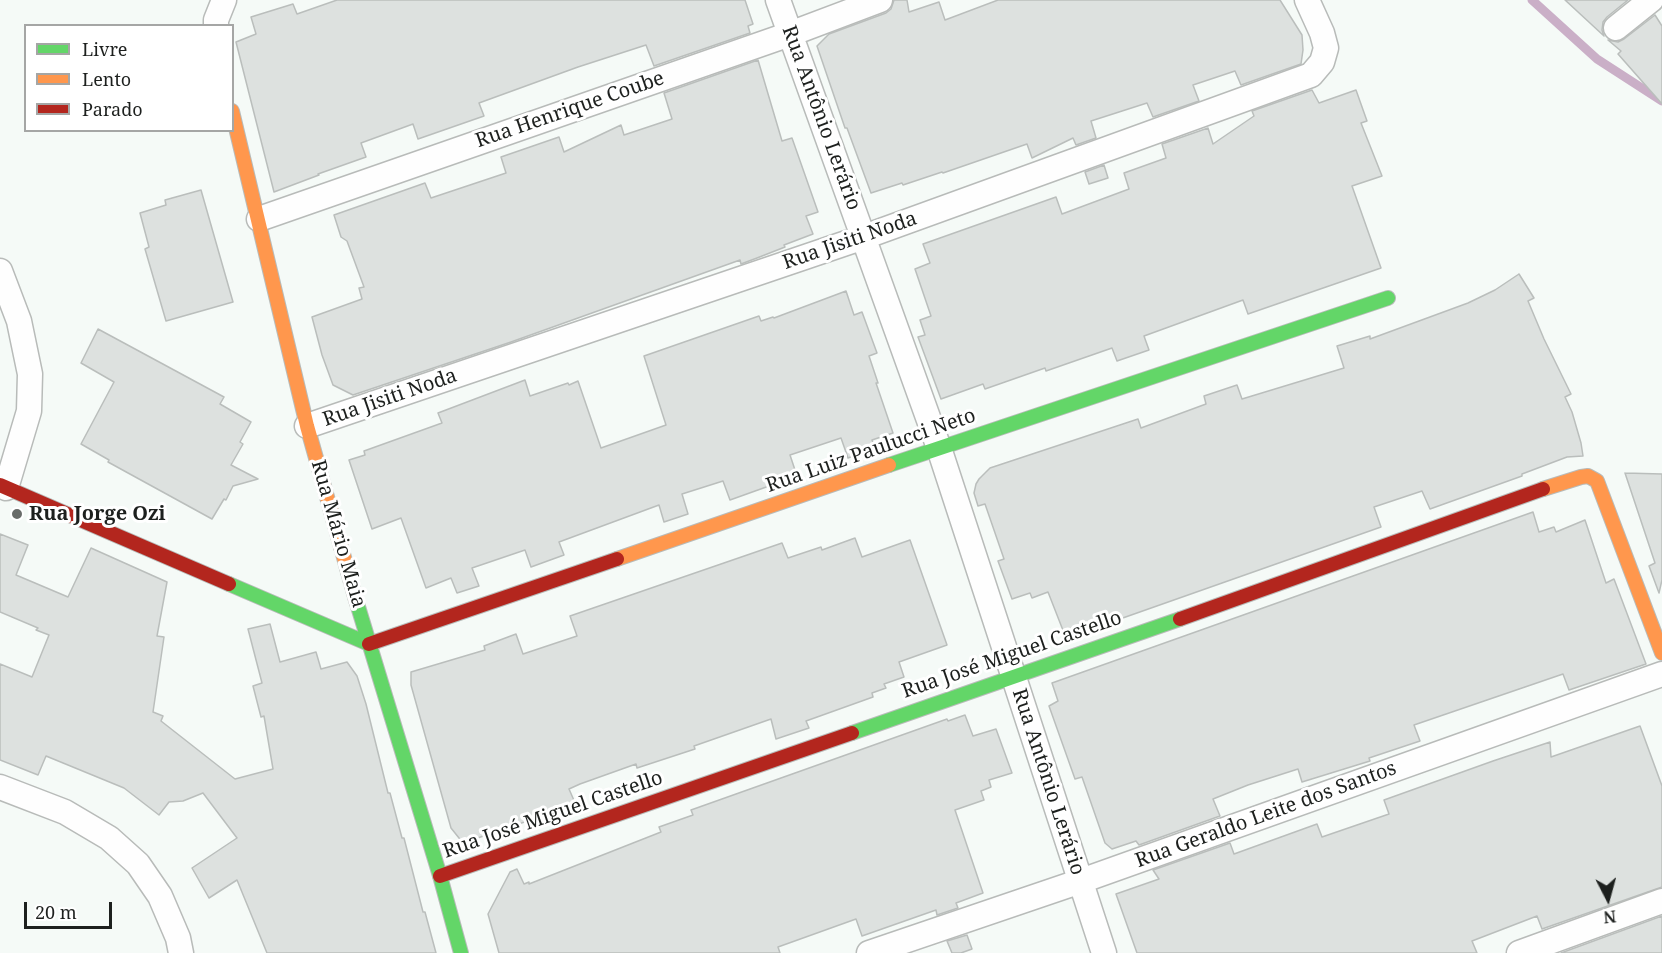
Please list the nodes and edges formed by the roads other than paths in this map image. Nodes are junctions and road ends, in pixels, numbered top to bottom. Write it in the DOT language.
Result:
graph roads {
  1 [pos="224,0"];
  2 [pos="778,0"];
  3 [pos="880,0"];
  4 [pos="1307,0"];
  5 [pos="1651,0"];
  6 [pos="216,24"];
  7 [pos="1616,28"];
  8 [pos="790,34"];
  9 [pos="234,119"];
  10 [pos="259,219"];
  11 [pos="864,237"];
  12 [pos="0,271"];
  13 [pos="1388,298"];
  14 [pos="307,426"];
  15 [pos="939,448"];
  16 [pos="3,486"];
  17 [pos="369,644"];
  18 [pos="1662,653"];
  19 [pos="1662,674"];
  20 [pos="1012,675"];
  21 [pos="0,787"];
  22 [pos="440,876"];
  23 [pos="1081,881"];
  24 [pos="1662,901"];
  25 [pos="181,953"];
  26 [pos="461,953"];
  27 [pos="869,953"];
  28 [pos="1104,953"];
  29 [pos="1519,953"];
  1 -- 6 [label="street"];
  2 -- 8 [label="street, Rua Antônio Lerário"];
  3 -- 8 [label="street, Rua Henrique Coube"];
  4 -- 11 [label="street, Rua Jisiti Noda"];
  5 -- 7 [label="street"];
  8 -- 10 [label="street, Rua Henrique Coube"];
  8 -- 11 [label="street, Rua Antônio Lerário"];
  9 -- 10 [label="street, Rua Mário Maia"];
  10 -- 14 [label="street, Rua Mário Maia"];
  11 -- 14 [label="street, Rua Jisiti Noda"];
  11 -- 15 [label="street, Rua Antônio Lerário"];
  12 -- 16 [label="street"];
  13 -- 15 [label="street, Rua Luiz Paulucci Neto"];
  14 -- 17 [label="street, Rua Mário Maia"];
  15 -- 17 [label="street, Rua Luiz Paulucci Neto"];
  15 -- 20 [label="street, Rua Antônio Lerário"];
  16 -- 17 [label="street"];
  17 -- 22 [label="street, Rua Mário Maia"];
  18 -- 20 [label="street, Rua José Miguel Castello"];
  19 -- 23 [label="street, Rua Geraldo Leite dos Santos"];
  20 -- 22 [label="street, Rua José Miguel Castello"];
  20 -- 23 [label="street, Rua Antônio Lerário"];
  21 -- 25 [label="street"];
  22 -- 26 [label="street, Rua Mário Maia"];
  23 -- 27 [label="street, Rua Geraldo Leite dos Santos"];
  23 -- 28 [label="street, Rua Antônio Lerário"];
  24 -- 29 [label="street"];
}
